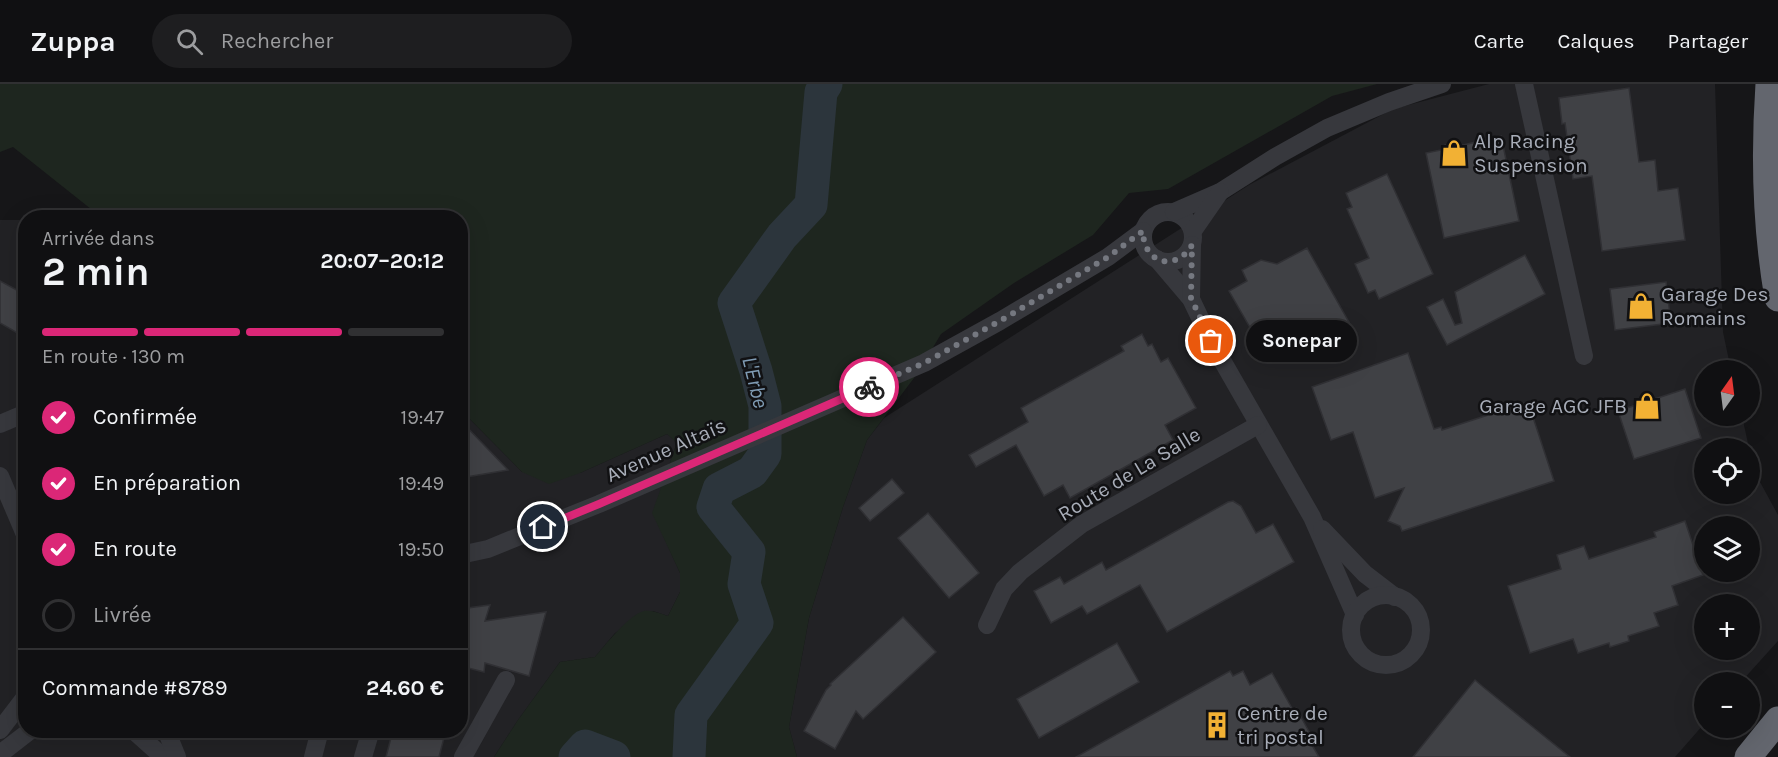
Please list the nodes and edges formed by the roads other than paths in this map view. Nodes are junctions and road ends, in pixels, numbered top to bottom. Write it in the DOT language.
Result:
graph roads {
  1 [pos="1442,84"];
  2 [pos="1524,84"];
  3 [pos="1769,84"];
  4 [pos="1220,192"];
  5 [pos="1174,212"];
  6 [pos="1143,231"];
  7 [pos="1192,238"];
  8 [pos="1108,257"];
  9 [pos="1154,257"];
  10 [pos="1191,298"];
  11 [pos="1778,298"];
  12 [pos="1584,356"];
  13 [pos="18,416"];
  14 [pos="0,424"];
  15 [pos="1258,425"];
  16 [pos="0,476"];
  17 [pos="18,512"];
  18 [pos="1312,517"];
  19 [pos="468,553"];
  20 [pos="1395,597"];
  21 [pos="1355,615"];
  22 [pos="987,625"];
  23 [pos="506,680"];
  24 [pos="18,706"];
  25 [pos="1778,720"];
  26 [pos="0,730"];
  27 [pos="21,738"];
  28 [pos="142,738"];
  29 [pos="169,738"];
  30 [pos="318,738"];
  31 [pos="369,738"];
  32 [pos="0,754"];
  33 [pos="163,757"];
  34 [pos="177,757"];
  35 [pos="313,757"];
  36 [pos="363,757"];
  37 [pos="463,757"];
  38 [pos="1748,757"];
  1 -- 4 [label="street"];
  2 -- 12 [label="street"];
  3 -- 11 [label="highway"];
  4 -- 5 [label="street"];
  4 -- 7 [label="street"];
  5 -- 6 [label="street"];
  5 -- 7 [label="street"];
  6 -- 8 [label="street, Avenue Altaïs"];
  6 -- 9 [label="street"];
  7 -- 9 [label="street"];
  7 -- 10 [label="street"];
  8 -- 9 [label="street, Avenue Altaïs"];
  8 -- 19 [label="street, Avenue Altaïs"];
  9 -- 10 [label="street"];
  10 -- 15 [label="street"];
  13 -- 14 [label="street"];
  15 -- 18 [label="street"];
  15 -- 22 [label="street, Route de La Salle"];
  16 -- 17 [label="street"];
  18 -- 20 [label="street"];
  18 -- 21 [label="street"];
  20 -- 21 [label="street"];
  20 -- 21 [label="street"];
  23 -- 37 [label="street"];
  24 -- 26 [label="street"];
  25 -- 38 [label="highway"];
  27 -- 32 [label="street"];
  28 -- 33 [label="street"];
  29 -- 34 [label="street"];
  30 -- 35 [label="street"];
  31 -- 36 [label="street"];
}
